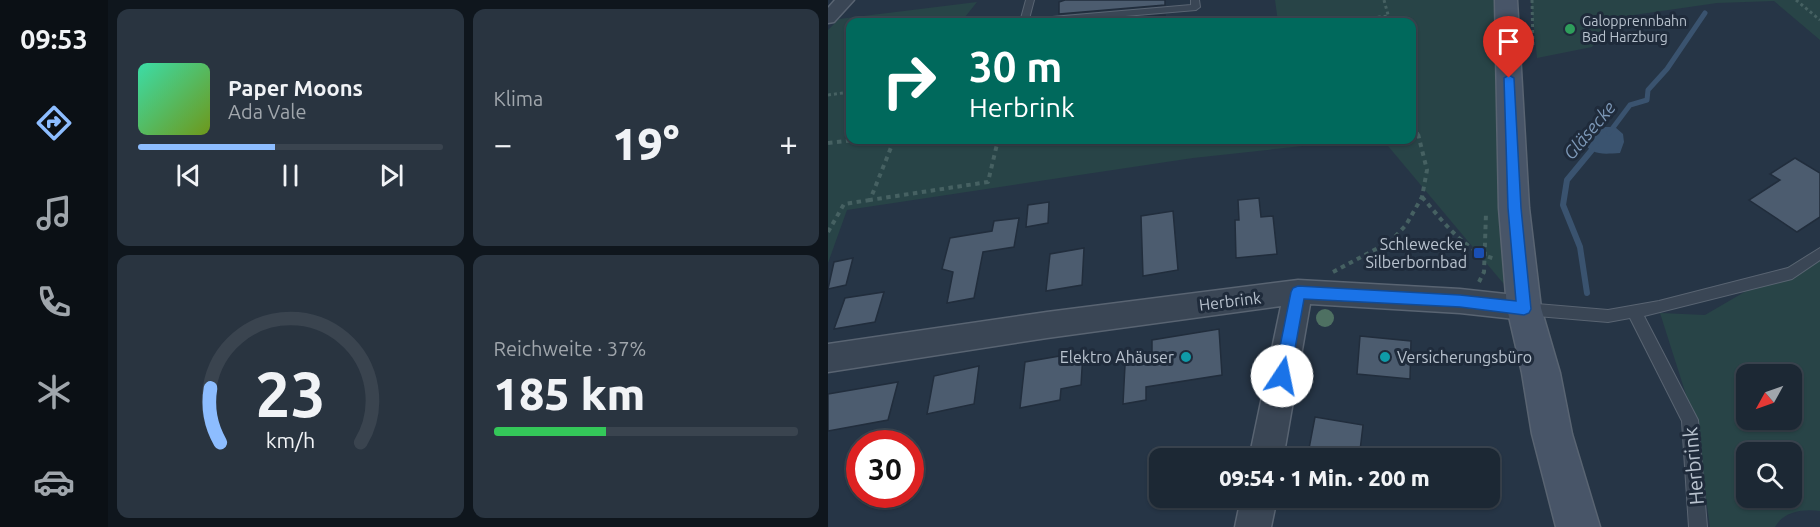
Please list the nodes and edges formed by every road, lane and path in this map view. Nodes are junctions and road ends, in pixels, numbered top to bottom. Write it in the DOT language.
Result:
graph roads {
  1 [pos="845,0"];
  2 [pos="1030,0"];
  3 [pos="1196,0"];
  4 [pos="1384,0"];
  5 [pos="1506,0"];
  6 [pos="1796,0"];
  7 [pos="1388,16"];
  8 [pos="828,18"];
  9 [pos="1025,18"];
  10 [pos="1077,18"];
  11 [pos="1371,18"];
  12 [pos="1820,20"];
  13 [pos="846,93"];
  14 [pos="828,95"];
  15 [pos="1416,133"];
  16 [pos="846,141"];
  17 [pos="828,143"];
  18 [pos="892,144"];
  19 [pos="997,144"];
  20 [pos="1422,197"];
  21 [pos="870,200"];
  22 [pos="828,232"];
  23 [pos="1820,253"];
  24 [pos="1486,258"];
  25 [pos="1310,293"];
  26 [pos="1524,309"];
  27 [pos="1634,311"];
  28 [pos="828,358"];
  29 [pos="1269,448"];
  30 [pos="1257,508"];
  31 [pos="1253,527"];
  32 [pos="1578,527"];
  33 [pos="1698,527"];
  1 -- 8 [label="street"];
  2 -- 9 [label="lane"];
  3 -- 10 [label="lane"];
  4 -- 7 [label="path"];
  5 -- 26 [label="main road"];
  6 -- 12 [label="path"];
  7 -- 11 [label="path"];
  13 -- 14 [label="path"];
  15 -- 20 [label="path"];
  16 -- 17 [label="path"];
  18 -- 21 [label="path"];
  19 -- 21 [label="path"];
  20 -- 24 [label="path"];
  20 -- 25 [label="path"];
  21 -- 22 [label="path"];
  23 -- 27 [label="lane, Herbrink"];
  25 -- 26 [label="street, Herbrink"];
  25 -- 28 [label="street, Herbrink"];
  25 -- 29 [label="street"];
  26 -- 27 [label="lane, Herbrink"];
  26 -- 32 [label="main road"];
  27 -- 33 [label="lane, Herbrink"];
  30 -- 31 [label="street"];
}
